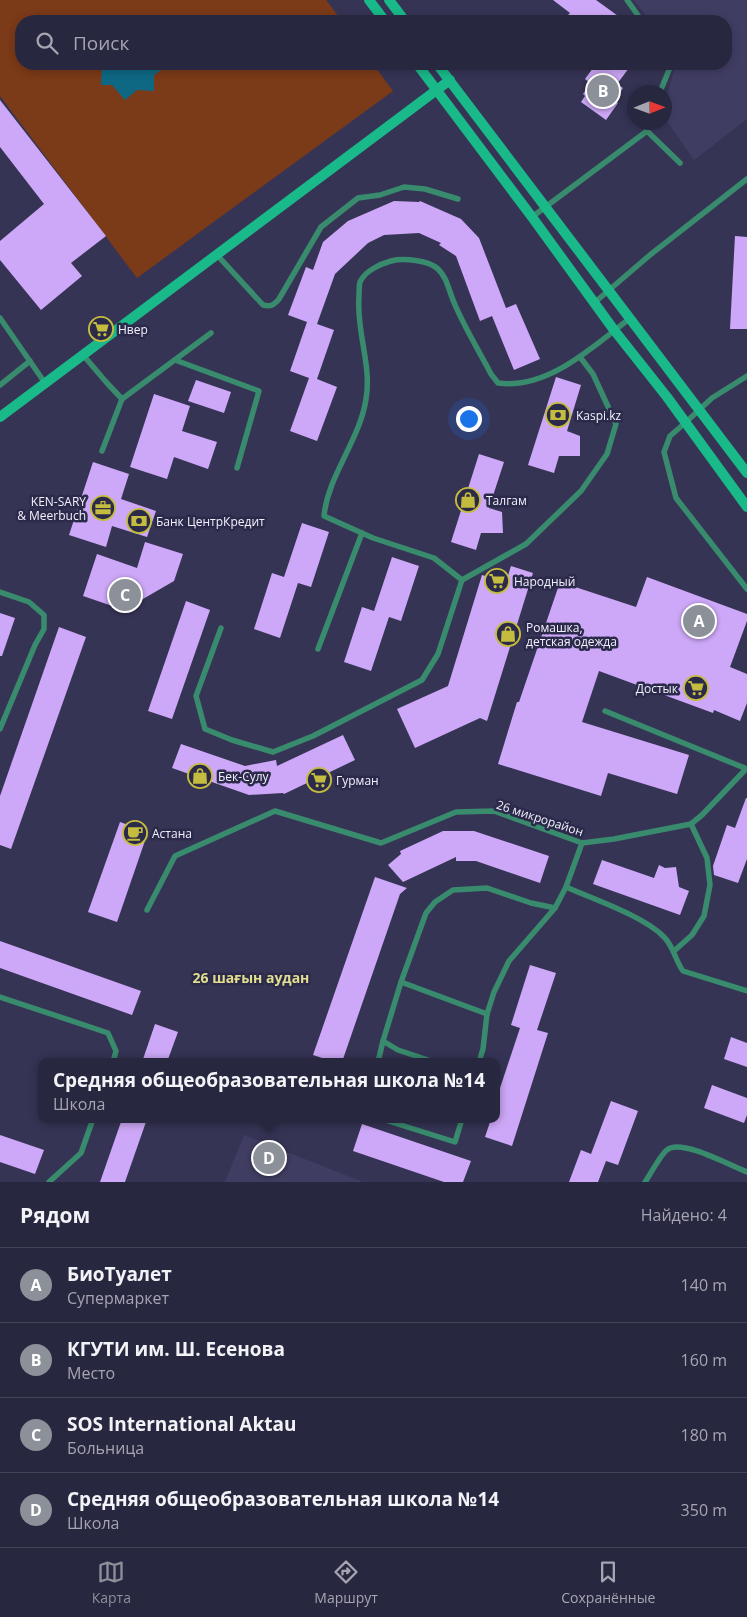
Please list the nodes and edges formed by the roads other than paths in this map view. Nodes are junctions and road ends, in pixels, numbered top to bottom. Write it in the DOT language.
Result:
graph roads {
  1 [pos="369,0"];
  2 [pos="389,0"];
  3 [pos="627,0"];
  4 [pos="380,15"];
  5 [pos="400,15"];
  6 [pos="638,15"];
  7 [pos="422,70"];
  8 [pos="442,70"];
  9 [pos="670,70"];
  10 [pos="450,80"];
  11 [pos="663,85"];
  12 [pos="437,90"];
  13 [pos="647,131"];
  14 [pos="680,163"];
  15 [pos="747,179"];
  16 [pos="458,199"];
  17 [pos="546,208"];
  18 [pos="532,217"];
  19 [pos="217,255"];
  20 [pos="608,290"];
  21 [pos="594,303"];
  22 [pos="0,318"];
  23 [pos="629,319"];
  24 [pos="614,330"];
  25 [pos="211,333"];
  26 [pos="84,355"];
  27 [pos="580,357"];
  28 [pos="174,360"];
  29 [pos="30,361"];
  30 [pos="747,376"];
  31 [pos="45,383"];
  32 [pos="0,385"];
  33 [pos="122,399"];
  34 [pos="699,410"];
  35 [pos="0,417"];
  36 [pos="685,423"];
  37 [pos="102,451"];
  38 [pos="237,468"];
  39 [pos="747,474"];
  40 [pos="747,507"];
  41 [pos="362,533"];
  42 [pos="462,580"];
  43 [pos="747,589"];
  44 [pos="0,592"];
  45 [pos="222,628"];
  46 [pos="318,649"];
  47 [pos="605,711"];
  48 [pos="0,729"];
  49 [pos="746,769"];
  50 [pos="691,824"];
  51 [pos="582,843"];
  52 [pos="566,887"];
  53 [pos="555,908"];
  54 [pos="147,910"];
  55 [pos="674,951"];
  56 [pos="401,982"];
  57 [pos="747,991"];
  58 [pos="0,997"];
  59 [pos="487,1014"];
  60 [pos="383,1041"];
  61 [pos="114,1058"];
  62 [pos="379,1058"];
  63 [pos="422,1058"];
  64 [pos="480,1058"];
  65 [pos="91,1123"];
  66 [pos="395,1123"];
  67 [pos="461,1123"];
  68 [pos="747,1172"];
  69 [pos="49,1182"];
  70 [pos="645,1182"];
  1 -- 4 [label="main road"];
  2 -- 5 [label="main road"];
  3 -- 6 [label="lane"];
  7 -- 12 [label="main road"];
  8 -- 10 [label="main road"];
  9 -- 11 [label="lane"];
  10 -- 12 [label="main road"];
  10 -- 17 [label="main road"];
  12 -- 18 [label="main road"];
  12 -- 19 [label="main road"];
  13 -- 14 [label="lane"];
  13 -- 17 [label="lane"];
  15 -- 20 [label="lane"];
  16 -- 19 [label="lane"];
  17 -- 18 [label="lane"];
  17 -- 20 [label="main road"];
  18 -- 21 [label="main road"];
  19 -- 26 [label="main road"];
  20 -- 21 [label="lane"];
  20 -- 23 [label="main road"];
  21 -- 24 [label="main road"];
  22 -- 29 [label="lane"];
  23 -- 24 [label="lane"];
  23 -- 34 [label="main road"];
  24 -- 27 [label="lane"];
  24 -- 36 [label="main road"];
  25 -- 28 [label="lane"];
  26 -- 31 [label="main road"];
  26 -- 33 [label="lane"];
  27 -- 41 [label="lane"];
  27 -- 42 [label="lane"];
  28 -- 33 [label="lane"];
  28 -- 38 [label="lane"];
  29 -- 31 [label="lane"];
  29 -- 32 [label="lane"];
  30 -- 34 [label="lane"];
  31 -- 35 [label="main road"];
  33 -- 37 [label="lane"];
  34 -- 36 [label="lane"];
  34 -- 39 [label="main road"];
  36 -- 40 [label="main road"];
  36 -- 43 [label="lane"];
  41 -- 42 [label="lane"];
  41 -- 46 [label="lane"];
  42 -- 45 [label="lane"];
  44 -- 48 [label="lane"];
  47 -- 49 [label="lane"];
  49 -- 50 [label="lane"];
  50 -- 51 [label="lane, 26 микрорайон"];
  50 -- 55 [label="lane"];
  51 -- 52 [label="lane"];
  51 -- 54 [label="lane, 26 микрорайон"];
  52 -- 53 [label="lane"];
  52 -- 55 [label="lane"];
  53 -- 56 [label="lane"];
  53 -- 59 [label="lane"];
  55 -- 57 [label="lane"];
  56 -- 59 [label="lane"];
  56 -- 60 [label="lane"];
  58 -- 61 [label="lane"];
  59 -- 64 [label="lane"];
  60 -- 62 [label="lane"];
  60 -- 63 [label="lane"];
  65 -- 69 [label="lane"];
  66 -- 67 [label="lane"];
  68 -- 70 [label="lane"];
}
